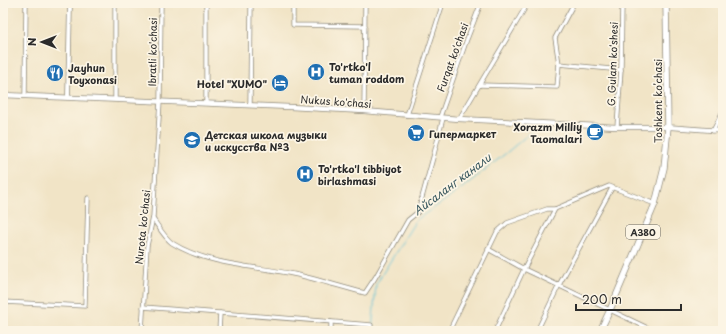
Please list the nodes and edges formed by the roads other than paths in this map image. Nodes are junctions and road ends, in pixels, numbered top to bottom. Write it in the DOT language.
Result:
graph roads {
  1 [pos="26,3"];
  2 [pos="70,3"];
  3 [pos="115,3"];
  4 [pos="161,3"];
  5 [pos="206,3"];
  6 [pos="251,3"];
  7 [pos="293,3"];
  8 [pos="365,3"];
  9 [pos="443,3"];
  10 [pos="481,3"];
  11 [pos="528,3"];
  12 [pos="574,3"];
  13 [pos="622,3"];
  14 [pos="666,3"];
  15 [pos="365,26"];
  16 [pos="559,64"];
  17 [pos="621,70"];
  18 [pos="480,85"];
  19 [pos="3,95"];
  20 [pos="25,96"];
  21 [pos="68,97"];
  22 [pos="115,99"];
  23 [pos="160,101"];
  24 [pos="206,103"];
  25 [pos="250,105"];
  26 [pos="364,111"];
  27 [pos="723,111"];
  28 [pos="407,115"];
  29 [pos="441,117"];
  30 [pos="459,119"];
  31 [pos="617,126"];
  32 [pos="668,127"];
  33 [pos="713,131"];
  34 [pos="723,131"];
  35 [pos="612,188"];
  36 [pos="88,198"];
  37 [pos="655,204"];
  38 [pos="555,208"];
  39 [pos="153,219"];
  40 [pos="488,249"];
  41 [pos="524,269"];
  42 [pos="559,286"];
  43 [pos="3,302"];
  44 [pos="143,307"];
  45 [pos="610,310"];
  46 [pos="220,313"];
  47 [pos="331,322"];
  48 [pos="142,331"];
  49 [pos="219,331"];
  50 [pos="331,331"];
  51 [pos="370,331"];
  52 [pos="449,331"];
  53 [pos="495,331"];
  54 [pos="537,331"];
  55 [pos="600,331"];
  56 [pos="654,331"];
  1 -- 20 [label="street"];
  2 -- 21 [label="street"];
  3 -- 22 [label="street"];
  4 -- 23 [label="street, Ibratli ko'chasi"];
  5 -- 24 [label="street"];
  6 -- 25 [label="street"];
  7 -- 15 [label="street"];
  8 -- 15 [label="street"];
  9 -- 28 [label="street"];
  10 -- 29 [label="street, Furqat ko'chasi"];
  11 -- 18 [label="street"];
  12 -- 16 [label="street"];
  13 -- 17 [label="street, G. Gulam ko'shesi"];
  14 -- 32 [label="highway, Toshkent ko'chasi / A380"];
  15 -- 26 [label="street"];
  16 -- 17 [label="street"];
  16 -- 18 [label="street"];
  17 -- 31 [label="street, G. Gulam ko'shesi"];
  18 -- 30 [label="street"];
  19 -- 20 [label="main road, Nukus ko'chasi"];
  20 -- 21 [label="main road, Nukus ko'chasi"];
  21 -- 22 [label="main road, Nukus ko'chasi"];
  22 -- 23 [label="main road, Nukus ko'chasi"];
  23 -- 24 [label="main road, Nukus ko'chasi"];
  23 -- 39 [label="street, Nurota ko'chasi"];
  24 -- 25 [label="main road, Nukus ko'chasi"];
  25 -- 26 [label="main road, Nukus ko'chasi"];
  26 -- 28 [label="main road, Nukus ko'chasi"];
  27 -- 33 [label="street"];
  28 -- 29 [label="main road, Nukus ko'chasi"];
  29 -- 30 [label="main road, Nukus ko'chasi"];
  29 -- 39 [label="street, Furqat ko'chasi"];
  30 -- 31 [label="main road, Nukus ko'chasi"];
  31 -- 32 [label="main road, Nukus ko'chasi"];
  32 -- 33 [label="street"];
  32 -- 37 [label="highway, Toshkent ko'chasi / A380"];
  33 -- 34 [label="street"];
  35 -- 37 [label="street"];
  35 -- 38 [label="street"];
  35 -- 42 [label="street"];
  36 -- 43 [label="street"];
  37 -- 45 [label="highway, Toshkent ko'chasi / A380"];
  38 -- 40 [label="street"];
  38 -- 41 [label="street"];
  39 -- 44 [label="street, Nurota ko'chasi"];
  40 -- 41 [label="street"];
  40 -- 52 [label="street"];
  41 -- 42 [label="street"];
  41 -- 53 [label="street"];
  42 -- 45 [label="street"];
  42 -- 54 [label="street"];
  44 -- 46 [label="street"];
  44 -- 48 [label="street, Nurota ko'chasi"];
  45 -- 55 [label="highway, Toshkent ko'chasi / A380"];
  45 -- 56 [label="street"];
  46 -- 47 [label="street"];
  46 -- 49 [label="street"];
  47 -- 50 [label="street"];
  47 -- 51 [label="street"];
}
